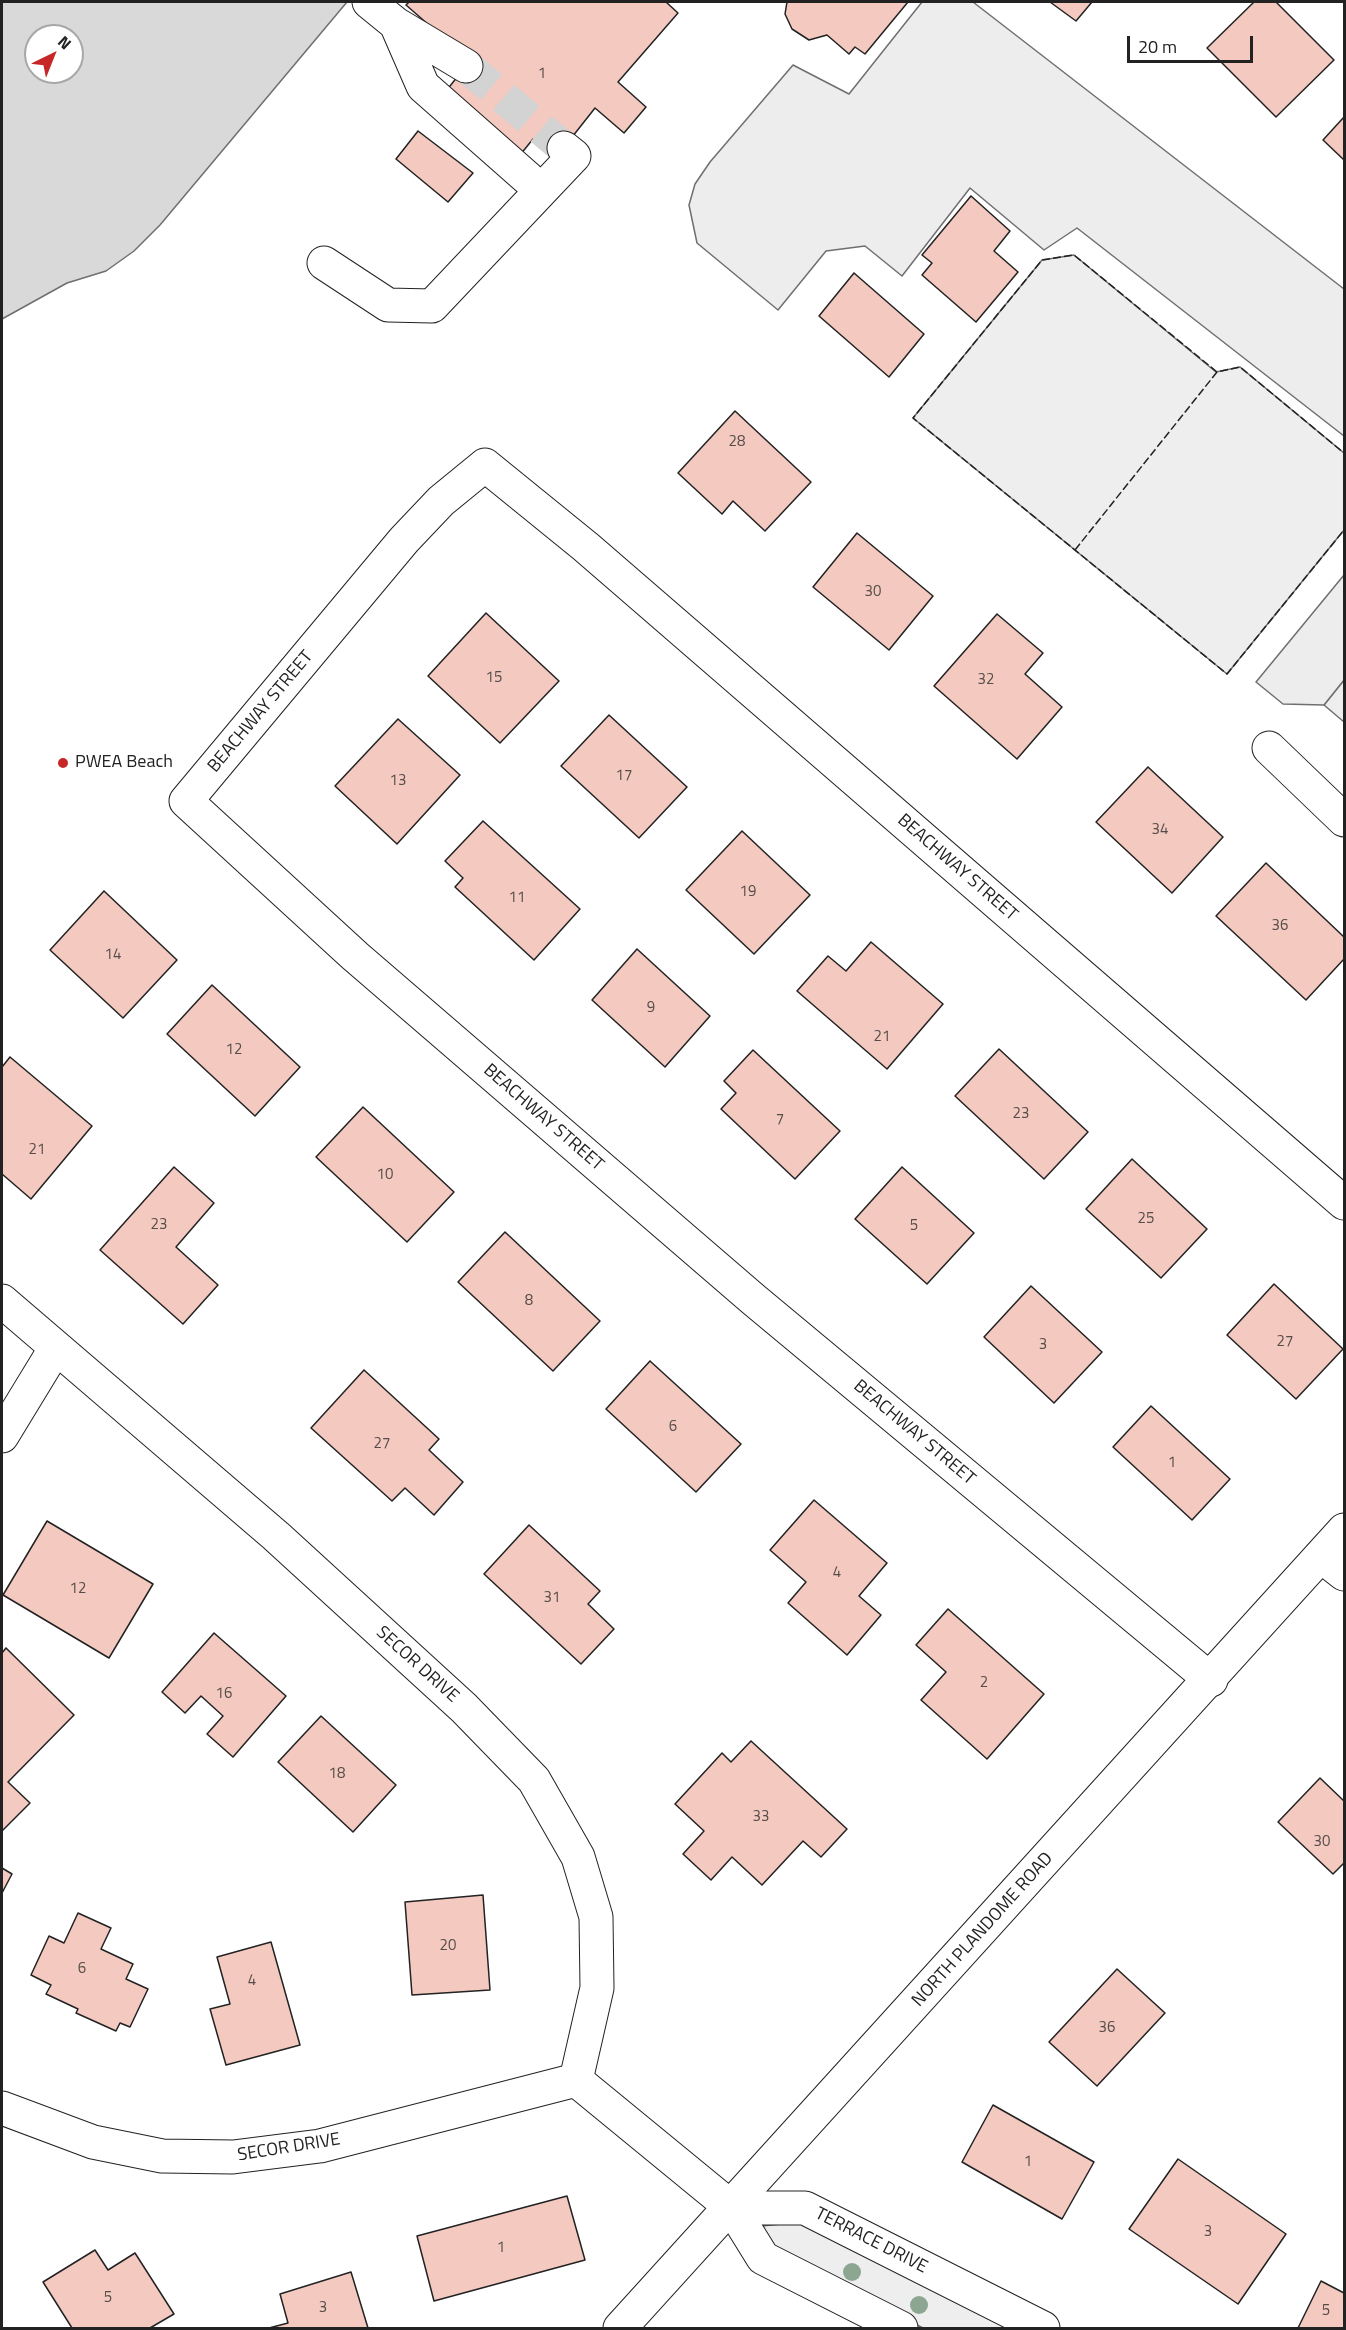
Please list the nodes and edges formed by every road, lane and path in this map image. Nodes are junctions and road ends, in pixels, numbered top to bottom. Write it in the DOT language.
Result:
graph roads {
  1 [pos="369,2"];
  2 [pos="396,24"];
  3 [pos="466,66"];
  4 [pos="564,148"];
  5 [pos="541,190"];
  6 [pos="324,263"];
  7 [pos="1269,748"];
  8 [pos="1344,820"];
  9 [pos="1344,1203"];
  10 [pos="2,1301"];
  11 [pos="55,1349"];
  12 [pos="2,1437"];
  13 [pos="1344,1530"];
  14 [pos="1333,1565"];
  15 [pos="1211,1680"];
  16 [pos="576,2080"];
  17 [pos="2,2108"];
  18 [pos="732,2208"];
  19 [pos="1035,2327"];
  20 [pos="620,2328"];
  21 [pos="901,2328"];
  1 -- 2 [label="street"];
  2 -- 3 [label="street"];
  2 -- 5 [label="street"];
  4 -- 5 [label="street"];
  5 -- 6 [label="street"];
  7 -- 8 [label="street"];
  9 -- 15 [label="street, BEACHWAY STREET"];
  10 -- 11 [label="street, SECOR DRIVE"];
  11 -- 12 [label="street"];
  11 -- 16 [label="street, SECOR DRIVE"];
  13 -- 14 [label="street, NORTH PLANDOME ROAD"];
  14 -- 15 [label="street, NORTH PLANDOME ROAD"];
  15 -- 18 [label="street, NORTH PLANDOME ROAD"];
  16 -- 17 [label="street, SECOR DRIVE"];
  16 -- 18 [label="street"];
  18 -- 19 [label="street, TERRACE DRIVE"];
  18 -- 20 [label="street, NORTH PLANDOME ROAD"];
  18 -- 21 [label="street"];
}
